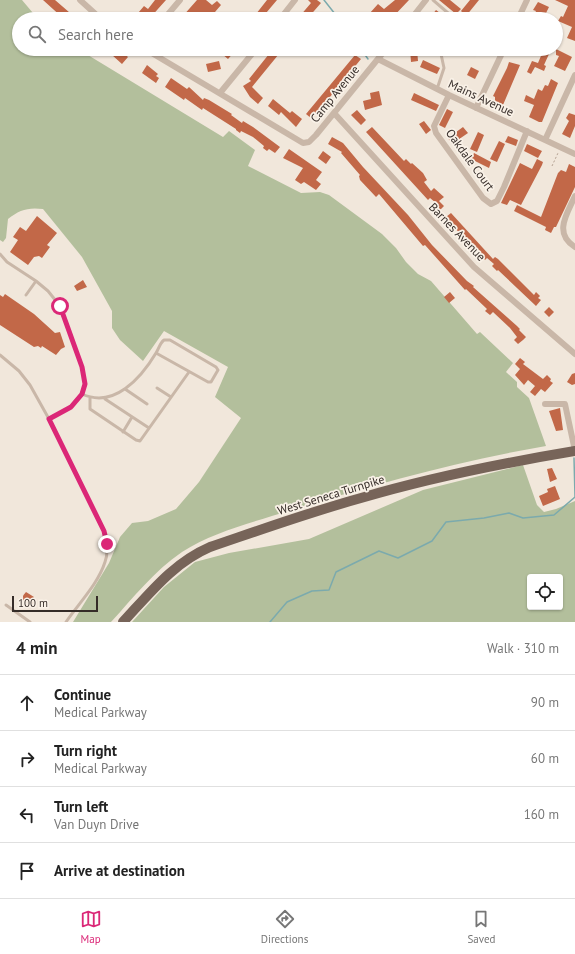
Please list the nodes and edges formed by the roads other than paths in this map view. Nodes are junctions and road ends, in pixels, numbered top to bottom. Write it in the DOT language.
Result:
graph roads {
  1 [pos="80,0"];
  2 [pos="180,0"];
  3 [pos="295,0"];
  4 [pos="426,0"];
  5 [pos="433,0"];
  6 [pos="527,0"];
  7 [pos="94,12"];
  8 [pos="170,12"];
  9 [pos="286,12"];
  10 [pos="417,12"];
  11 [pos="447,12"];
  12 [pos="521,12"];
  13 [pos="158,56"];
  14 [pos="250,56"];
  15 [pos="380,56"];
  16 [pos="441,56"];
  17 [pos="501,56"];
  18 [pos="378,59"];
  19 [pos="575,75"];
  20 [pos="437,89"];
  21 [pos="220,93"];
  22 [pos="449,95"];
  23 [pos="476,108"];
  24 [pos="334,113"];
  25 [pos="527,131"];
  26 [pos="545,140"];
  27 [pos="575,154"];
  28 [pos="575,196"];
  29 [pos="575,247"];
  30 [pos="0,254"];
  31 [pos="36,281"];
  32 [pos="26,295"];
  33 [pos="156,353"];
  34 [pos="575,354"];
  35 [pos="0,355"];
  36 [pos="189,372"];
  37 [pos="158,388"];
  38 [pos="125,389"];
  39 [pos="82,394"];
  40 [pos="171,397"];
  41 [pos="90,398"];
  42 [pos="105,399"];
  43 [pos="147,404"];
  44 [pos="545,404"];
  45 [pos="132,417"];
  46 [pos="49,419"];
  47 [pos="149,428"];
  48 [pos="123,432"];
  49 [pos="575,451"];
  50 [pos="6,605"];
  51 [pos="30,622"];
  52 [pos="66,622"];
  53 [pos="123,622"];
  1 -- 7 [label="street"];
  2 -- 8 [label="street"];
  3 -- 9 [label="street"];
  4 -- 10 [label="street"];
  5 -- 11 [label="lane"];
  6 -- 12 [label="street"];
  13 -- 21 [label="street"];
  14 -- 21 [label="street"];
  15 -- 18 [label="street, Camp Avenue"];
  16 -- 20 [label="lane"];
  17 -- 23 [label="street"];
  18 -- 20 [label="street, Mains Avenue"];
  18 -- 24 [label="street, Camp Avenue"];
  19 -- 26 [label="street"];
  20 -- 22 [label="street, Mains Avenue"];
  21 -- 24 [label="street, Camp Avenue"];
  22 -- 23 [label="street, Mains Avenue"];
  22 -- 25 [label="street, Oakdale Court"];
  23 -- 25 [label="street, Mains Avenue"];
  24 -- 34 [label="street, Barnes Avenue"];
  25 -- 26 [label="street, Mains Avenue"];
  26 -- 27 [label="street, Mains Avenue"];
  28 -- 29 [label="street"];
  30 -- 31 [label="lane"];
  31 -- 32 [label="lane"];
  31 -- 39 [label="lane"];
  33 -- 36 [label="lane"];
  33 -- 36 [label="lane"];
  33 -- 38 [label="lane"];
  35 -- 46 [label="lane"];
  36 -- 40 [label="lane"];
  37 -- 40 [label="lane"];
  38 -- 42 [label="lane"];
  38 -- 43 [label="lane"];
  39 -- 41 [label="lane"];
  39 -- 46 [label="lane"];
  40 -- 47 [label="lane"];
  41 -- 42 [label="lane"];
  41 -- 48 [label="lane"];
  42 -- 45 [label="lane"];
  44 -- 49 [label="street"];
  45 -- 47 [label="lane"];
  45 -- 48 [label="lane"];
  46 -- 52 [label="lane"];
  47 -- 48 [label="lane"];
  49 -- 53 [label="main road, West Seneca Turnpike"];
  50 -- 51 [label="lane"];
}
